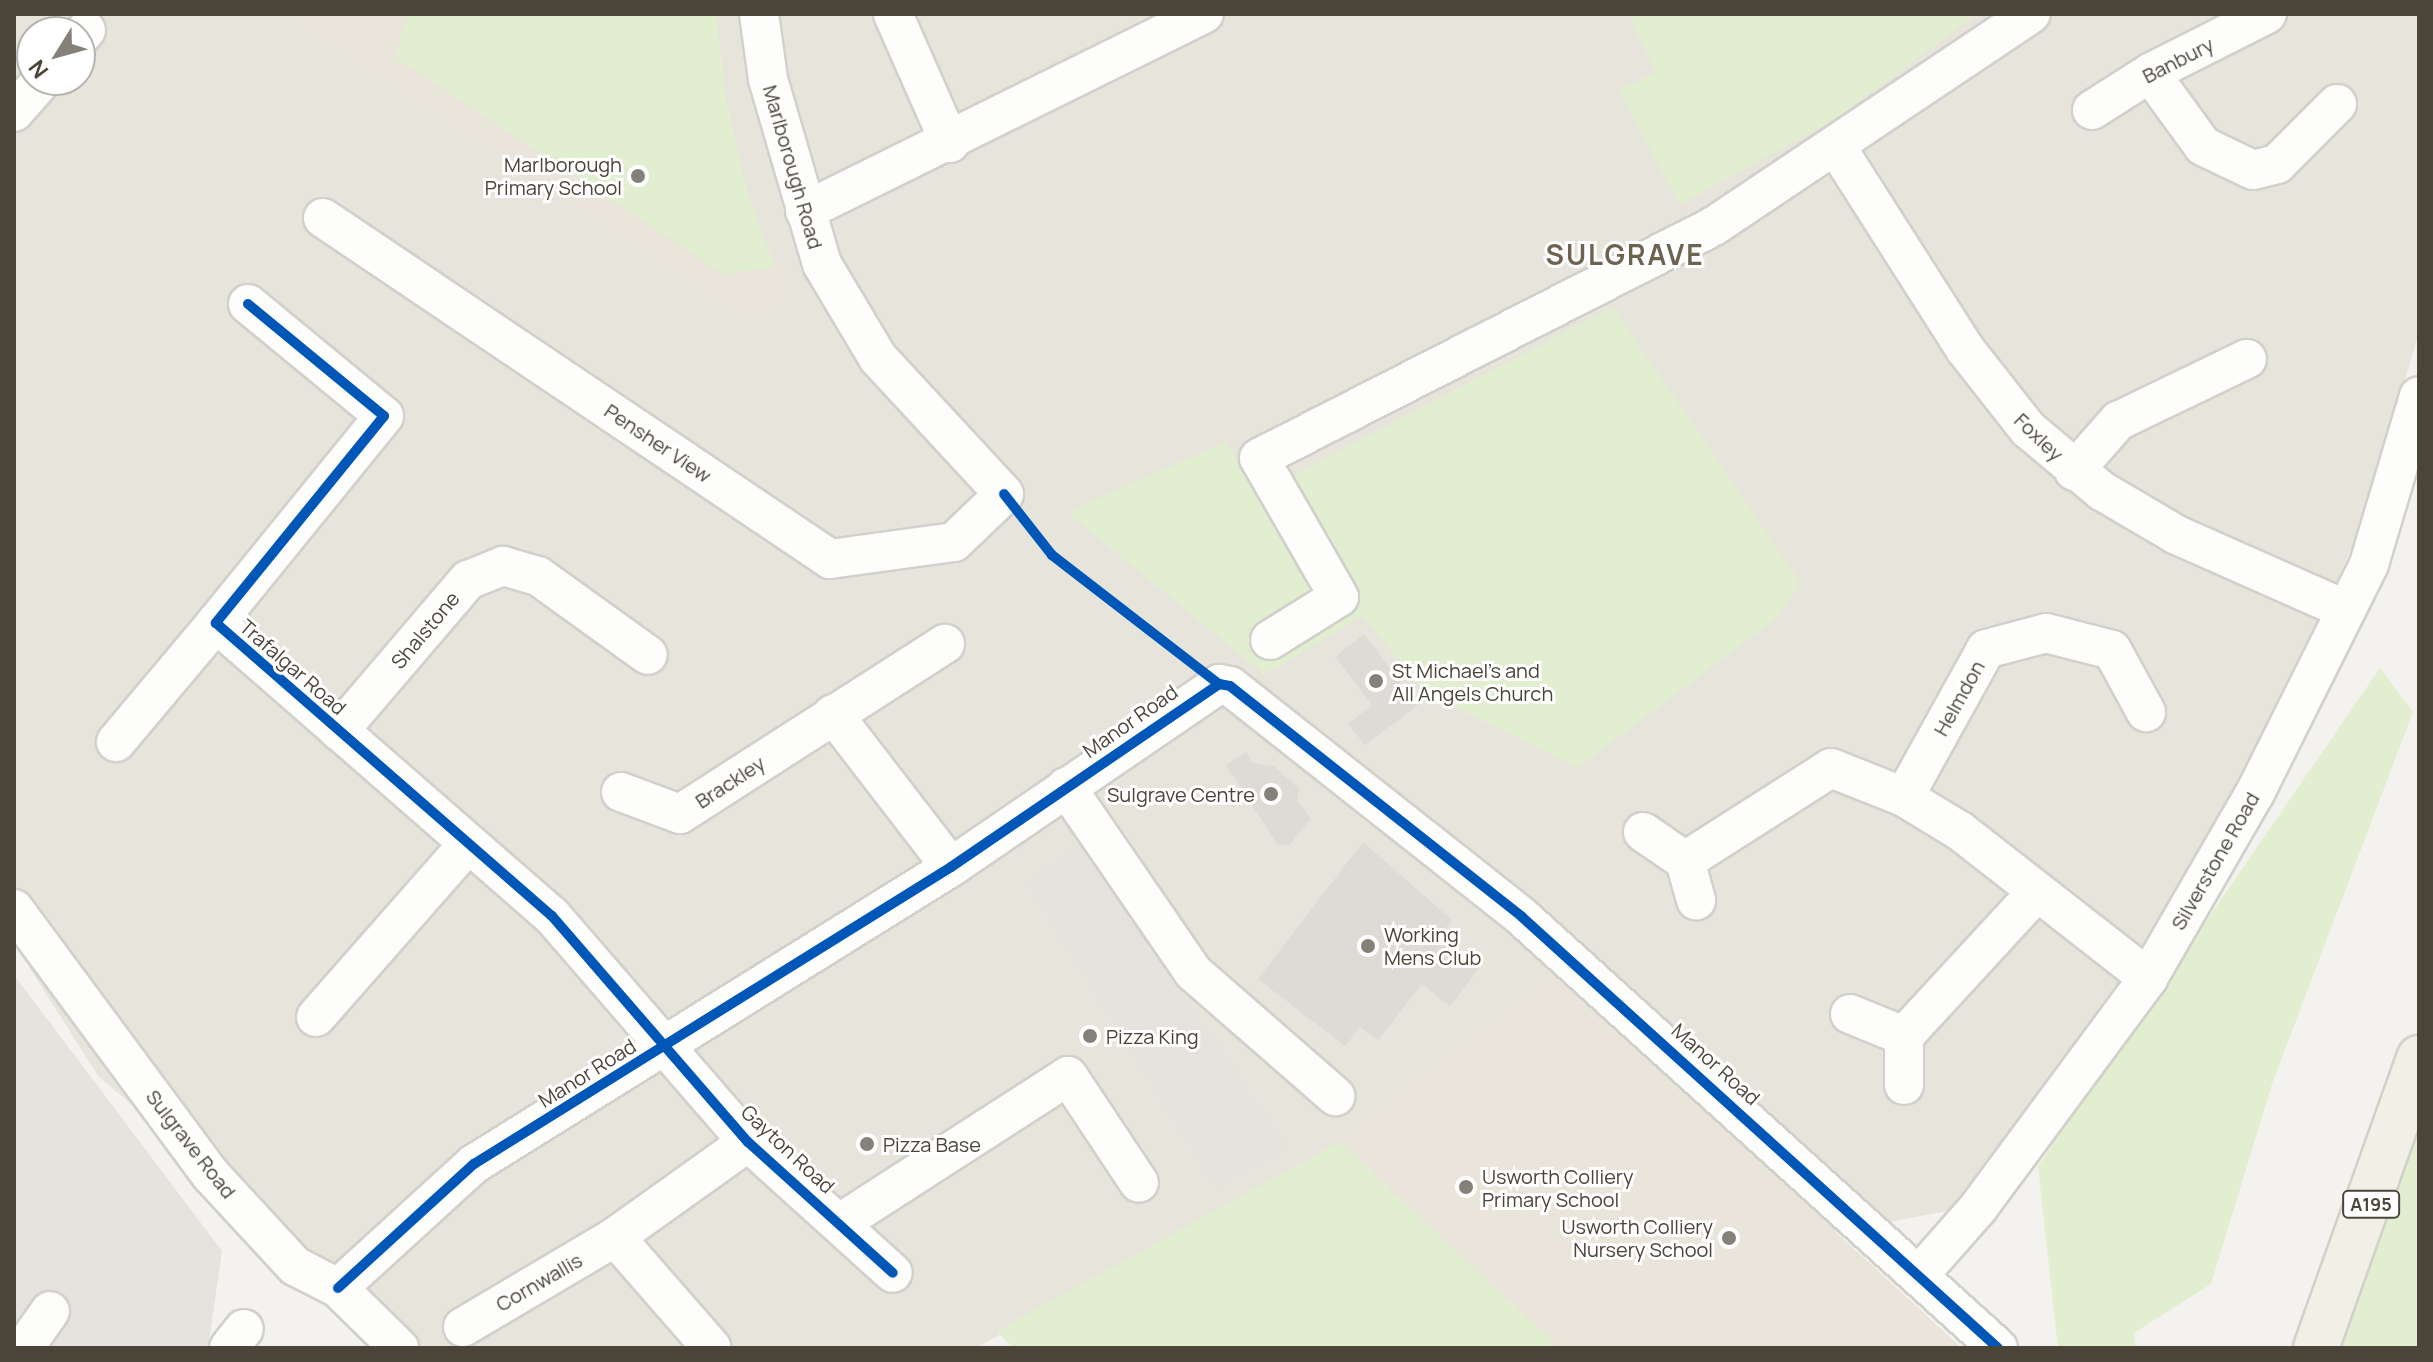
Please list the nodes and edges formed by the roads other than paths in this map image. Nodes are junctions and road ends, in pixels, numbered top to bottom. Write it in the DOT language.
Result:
graph roads {
  1 [pos="759,14"];
  2 [pos="893,14"];
  3 [pos="1204,14"];
  4 [pos="2031,14"];
  5 [pos="2267,14"];
  6 [pos="2150,73"];
  7 [pos="28,96"];
  8 [pos="2337,104"];
  9 [pos="2092,110"];
  10 [pos="14,112"];
  11 [pos="950,143"];
  12 [pos="1837,148"];
  13 [pos="805,211"];
  14 [pos="323,218"];
  15 [pos="248,304"];
  16 [pos="2247,359"];
  17 [pos="2419,396"];
  18 [pos="2074,471"];
  19 [pos="1004,494"];
  20 [pos="2346,610"];
  21 [pos="216,623"];
  22 [pos="1270,640"];
  23 [pos="945,644"];
  24 [pos="648,655"];
  25 [pos="2146,712"];
  26 [pos="833,714"];
  27 [pos="339,731"];
  28 [pos="116,742"];
  29 [pos="1066,787"];
  30 [pos="621,792"];
  31 [pos="1904,797"];
  32 [pos="1643,832"];
  33 [pos="466,846"];
  34 [pos="1685,861"];
  35 [pos="951,867"];
  36 [pos="2037,892"];
  37 [pos="1696,900"];
  38 [pos="14,909"];
  39 [pos="2148,978"];
  40 [pos="1850,1014"];
  41 [pos="316,1017"];
  42 [pos="1904,1036"];
  43 [pos="665,1045"];
  44 [pos="2419,1058"];
  45 [pos="1904,1085"];
  46 [pos="1335,1096"];
  47 [pos="748,1142"];
  48 [pos="1139,1183"];
  49 [pos="840,1223"];
  50 [pos="615,1237"];
  51 [pos="893,1273"];
  52 [pos="1919,1275"];
  53 [pos="338,1288"];
  54 [pos="50,1311"];
  55 [pos="463,1327"];
  56 [pos="24,1348"];
  57 [pos="399,1348"];
  58 [pos="712,1348"];
  59 [pos="1998,1348"];
  60 [pos="2316,1348"];
  1 -- 13 [label="street, Marlborough Road"];
  2 -- 11 [label="street"];
  3 -- 11 [label="street"];
  4 -- 12 [label="street"];
  5 -- 6 [label="street, Banbury"];
  6 -- 8 [label="street"];
  6 -- 9 [label="street, Banbury"];
  7 -- 10 [label="street"];
  11 -- 13 [label="street"];
  12 -- 18 [label="street, Foxley"];
  12 -- 22 [label="street"];
  13 -- 19 [label="street, Marlborough Road"];
  14 -- 19 [label="street, Pensher View"];
  15 -- 21 [label="street, Trafalgar Road"];
  16 -- 18 [label="street"];
  17 -- 20 [label="street, Silverstone Road"];
  18 -- 20 [label="street, Foxley"];
  20 -- 39 [label="street, Silverstone Road"];
  21 -- 27 [label="street, Trafalgar Road"];
  21 -- 28 [label="street, Trafalgar Road"];
  23 -- 26 [label="street, Brackley"];
  24 -- 27 [label="street, Shalstone"];
  25 -- 31 [label="street, Helmdon"];
  26 -- 30 [label="street, Brackley"];
  26 -- 35 [label="street"];
  27 -- 33 [label="street, Trafalgar Road"];
  29 -- 35 [label="street, Manor Road"];
  29 -- 46 [label="street"];
  29 -- 52 [label="street, Manor Road"];
  31 -- 34 [label="street"];
  31 -- 36 [label="street"];
  32 -- 34 [label="street"];
  33 -- 41 [label="street"];
  33 -- 43 [label="street, Trafalgar Road"];
  34 -- 37 [label="street"];
  35 -- 43 [label="street, Manor Road"];
  36 -- 39 [label="street"];
  36 -- 42 [label="street"];
  38 -- 53 [label="street, Sulgrave Road"];
  39 -- 52 [label="street, Silverstone Road"];
  40 -- 42 [label="street"];
  42 -- 45 [label="street"];
  43 -- 47 [label="street, Gayton Road"];
  43 -- 53 [label="street, Manor Road"];
  44 -- 60 [label="main road, A195"];
  47 -- 49 [label="street, Gayton Road"];
  47 -- 50 [label="street, Cornwallis"];
  48 -- 49 [label="street, Gayton Road"];
  49 -- 51 [label="street, Gayton Road"];
  50 -- 55 [label="street, Cornwallis"];
  50 -- 58 [label="street"];
  52 -- 59 [label="street, Manor Road"];
  53 -- 57 [label="street, Sulgrave Road"];
  54 -- 56 [label="street"];
}
